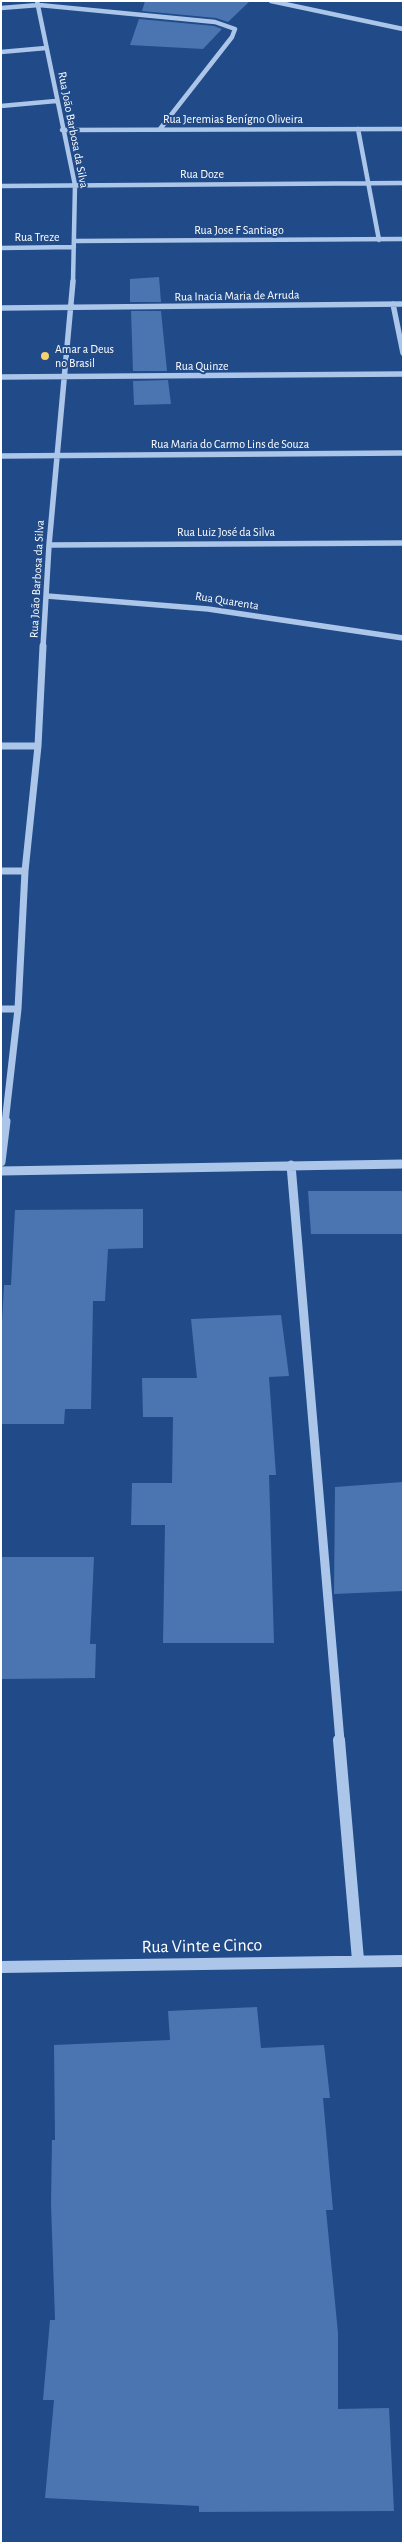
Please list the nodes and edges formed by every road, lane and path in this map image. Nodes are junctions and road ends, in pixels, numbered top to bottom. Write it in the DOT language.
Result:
graph roads {
  1 [pos="271,1"];
  2 [pos="38,3"];
  3 [pos="1,8"];
  4 [pos="403,29"];
  5 [pos="46,48"];
  6 [pos="1,52"];
  7 [pos="56,101"];
  8 [pos="1,106"];
  9 [pos="160,129"];
  10 [pos="358,129"];
  11 [pos="403,129"];
  12 [pos="62,130"];
  13 [pos="370,183"];
  14 [pos="403,183"];
  15 [pos="75,185"];
  16 [pos="1,186"];
  17 [pos="380,240"];
  18 [pos="403,240"];
  19 [pos="74,244"];
  20 [pos="1,248"];
  21 [pos="393,304"];
  22 [pos="403,304"];
  23 [pos="1,308"];
  24 [pos="71,308"];
  25 [pos="403,353"];
  26 [pos="403,374"];
  27 [pos="1,377"];
  28 [pos="65,377"];
  29 [pos="403,453"];
  30 [pos="1,456"];
  31 [pos="57,456"];
  32 [pos="403,543"];
  33 [pos="49,544"];
  34 [pos="47,596"];
  35 [pos="403,638"];
  36 [pos="1,746"];
  37 [pos="38,746"];
  38 [pos="1,871"];
  39 [pos="25,871"];
  40 [pos="1,1009"];
  41 [pos="18,1009"];
  42 [pos="1,1162"];
  43 [pos="291,1164"];
  44 [pos="403,1164"];
  45 [pos="1,1171"];
  46 [pos="358,1960"];
  47 [pos="403,1961"];
  48 [pos="1,1967"];
  1 -- 4 [label="street"];
  2 -- 3 [label="street"];
  2 -- 5 [label="street, Rua João Barbosa da Silva"];
  2 -- 9 [label="street"];
  5 -- 6 [label="street"];
  5 -- 7 [label="street, Rua João Barbosa da Silva"];
  7 -- 8 [label="street"];
  7 -- 12 [label="street, Rua João Barbosa da Silva"];
  9 -- 10 [label="street, Rua Jeremias Benígno Oliveira"];
  9 -- 12 [label="street, Rua Jeremias Benígno Oliveira"];
  10 -- 11 [label="street, Rua Jeremias Benígno Oliveira"];
  10 -- 13 [label="street"];
  12 -- 15 [label="street, Rua João Barbosa da Silva"];
  13 -- 14 [label="street, Rua Doze"];
  13 -- 15 [label="street, Rua Doze"];
  13 -- 17 [label="street"];
  15 -- 16 [label="street, Rua Doze"];
  15 -- 19 [label="street, Rua João Barbosa da Silva"];
  17 -- 18 [label="street, Rua Jose F Santiago"];
  17 -- 19 [label="street, Rua Jose F Santiago"];
  19 -- 20 [label="street, Rua Treze"];
  19 -- 24 [label="street, Rua João Barbosa da Silva"];
  21 -- 22 [label="street, Rua Inacia Maria de Arruda"];
  21 -- 24 [label="street, Rua Inacia Maria de Arruda"];
  21 -- 25 [label="street"];
  23 -- 24 [label="street, Rua Inacia Maria de Arruda"];
  24 -- 28 [label="street, Rua João Barbosa da Silva"];
  26 -- 28 [label="street, Rua Quinze"];
  27 -- 28 [label="street, Rua Quinze"];
  28 -- 31 [label="street, Rua João Barbosa da Silva"];
  29 -- 31 [label="street, Rua Maria do Carmo Lins de Souza"];
  30 -- 31 [label="street"];
  31 -- 33 [label="street, Rua João Barbosa da Silva"];
  32 -- 33 [label="street, Rua Luiz José da Silva"];
  33 -- 34 [label="street, Rua João Barbosa da Silva"];
  34 -- 35 [label="street, Rua Quarenta"];
  34 -- 37 [label="street, Rua João Barbosa da Silva"];
  36 -- 37 [label="street"];
  37 -- 39 [label="street, Rua João Barbosa da Silva"];
  38 -- 39 [label="street"];
  39 -- 41 [label="street, Rua João Barbosa da Silva"];
  40 -- 41 [label="street"];
  41 -- 42 [label="street, Rua João Barbosa da Silva"];
  43 -- 44 [label="street"];
  43 -- 45 [label="street"];
  43 -- 46 [label="street"];
  46 -- 47 [label="street, Rua Vinte e Cinco"];
  46 -- 48 [label="street, Rua Vinte e Cinco"];
}
